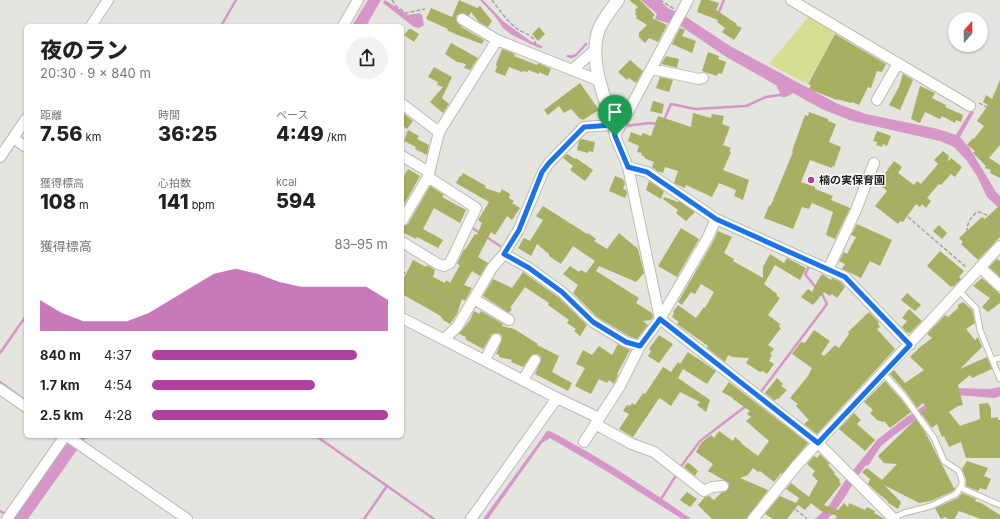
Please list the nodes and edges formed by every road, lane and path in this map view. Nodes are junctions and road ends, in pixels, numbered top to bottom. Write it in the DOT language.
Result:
graph roads {
  1 [pos="108,0"];
  2 [pos="358,0"];
  3 [pos="392,0"];
  4 [pos="492,0"];
  5 [pos="618,0"];
  6 [pos="660,0"];
  7 [pos="688,0"];
  8 [pos="792,0"];
  9 [pos="425,9"];
  10 [pos="681,12"];
  11 [pos="462,19"];
  12 [pos="92,24"];
  13 [pos="344,24"];
  14 [pos="497,40"];
  15 [pos="595,50"];
  16 [pos="533,54"];
  17 [pos="898,63"];
  18 [pos="481,65"];
  19 [pos="652,69"];
  20 [pos="572,70"];
  21 [pos="490,71"];
  22 [pos="703,78"];
  23 [pos="600,81"];
  24 [pos="878,100"];
  25 [pos="968,104"];
  26 [pos="404,106"];
  27 [pos="1000,114"];
  28 [pos="24,122"];
  29 [pos="1000,124"];
  30 [pos="614,130"];
  31 [pos="439,132"];
  32 [pos="13,138"];
  33 [pos="989,142"];
  34 [pos="24,146"];
  35 [pos="0,157"];
  36 [pos="404,157"];
  37 [pos="874,163"];
  38 [pos="628,167"];
  39 [pos="429,174"];
  40 [pos="404,216"];
  41 [pos="908,217"];
  42 [pos="716,219"];
  43 [pos="1000,226"];
  44 [pos="404,243"];
  45 [pos="1000,246"];
  46 [pos="504,254"];
  47 [pos="992,254"];
  48 [pos="828,270"];
  49 [pos="977,271"];
  50 [pos="404,272"];
  51 [pos="1000,286"];
  52 [pos="959,291"];
  53 [pos="474,298"];
  54 [pos="465,313"];
  55 [pos="404,319"];
  56 [pos="660,319"];
  57 [pos="509,320"];
  58 [pos="444,339"];
  59 [pos="496,339"];
  60 [pos="910,345"];
  61 [pos="640,346"];
  62 [pos="1000,358"];
  63 [pos="485,360"];
  64 [pos="535,360"];
  65 [pos="993,360"];
  66 [pos="883,373"];
  67 [pos="1000,379"];
  68 [pos="523,380"];
  69 [pos="0,389"];
  70 [pos="557,398"];
  71 [pos="24,406"];
  72 [pos="597,421"];
  73 [pos="65,438"];
  74 [pos="69,438"];
  75 [pos="584,442"];
  76 [pos="818,443"];
  77 [pos="723,486"];
  78 [pos="961,488"];
  79 [pos="775,492"];
  80 [pos="1000,505"];
  81 [pos="756,516"];
  82 [pos="894,518"];
  83 [pos="7,519"];
  84 [pos="187,519"];
  85 [pos="471,519"];
  86 [pos="807,519"];
  1 -- 12 [label="street"];
  2 -- 13 [label="street"];
  3 -- 9 [label="path"];
  4 -- 16 [label="path"];
  5 -- 15 [label="street"];
  6 -- 10 [label="path"];
  7 -- 10 [label="street"];
  8 -- 17 [label="street"];
  10 -- 19 [label="street"];
  11 -- 14 [label="street"];
  14 -- 16 [label="street"];
  14 -- 18 [label="street"];
  15 -- 20 [label="street"];
  15 -- 23 [label="street"];
  16 -- 20 [label="street"];
  17 -- 24 [label="street"];
  17 -- 25 [label="street"];
  18 -- 21 [label="street"];
  18 -- 31 [label="street"];
  19 -- 22 [label="street"];
  19 -- 30 [label="street"];
  20 -- 23 [label="street"];
  23 -- 30 [label="street"];
  25 -- 27 [label="path"];
  26 -- 31 [label="street"];
  28 -- 32 [label="street"];
  29 -- 33 [label="path"];
  30 -- 38 [label="street"];
  30 -- 46 [label="street"];
  31 -- 39 [label="street"];
  32 -- 34 [label="street"];
  32 -- 35 [label="street"];
  36 -- 39 [label="street"];
  37 -- 48 [label="street"];
  38 -- 42 [label="street"];
  38 -- 56 [label="street"];
  39 -- 40 [label="street"];
  39 -- 44 [label="street"];
  41 -- 49 [label="path"];
  42 -- 48 [label="street"];
  42 -- 56 [label="street"];
  43 -- 47 [label="path"];
  45 -- 47 [label="street"];
  46 -- 53 [label="street"];
  46 -- 61 [label="street"];
  47 -- 49 [label="street"];
  48 -- 60 [label="street"];
  49 -- 51 [label="street"];
  49 -- 52 [label="street"];
  50 -- 54 [label="path"];
  52 -- 60 [label="street"];
  52 -- 65 [label="lane"];
  53 -- 54 [label="street"];
  53 -- 57 [label="street"];
  54 -- 58 [label="street"];
  55 -- 58 [label="street"];
  56 -- 61 [label="street"];
  56 -- 76 [label="street"];
  58 -- 63 [label="street"];
  59 -- 63 [label="street"];
  60 -- 66 [label="street"];
  61 -- 72 [label="street"];
  62 -- 65 [label="lane"];
  63 -- 68 [label="street"];
  64 -- 68 [label="street"];
  65 -- 67 [label="lane"];
  66 -- 76 [label="street"];
  66 -- 78 [label="lane"];
  68 -- 70 [label="street"];
  69 -- 71 [label="street"];
  70 -- 72 [label="street"];
  70 -- 85 [label="street"];
  72 -- 75 [label="street"];
  72 -- 77 [label="street"];
  73 -- 83 [label="street"];
  74 -- 84 [label="street"];
  76 -- 79 [label="street"];
  76 -- 82 [label="street"];
  77 -- 81 [label="path"];
  78 -- 80 [label="lane"];
  78 -- 82 [label="lane"];
  79 -- 81 [label="street"];
  79 -- 86 [label="path"];
}
